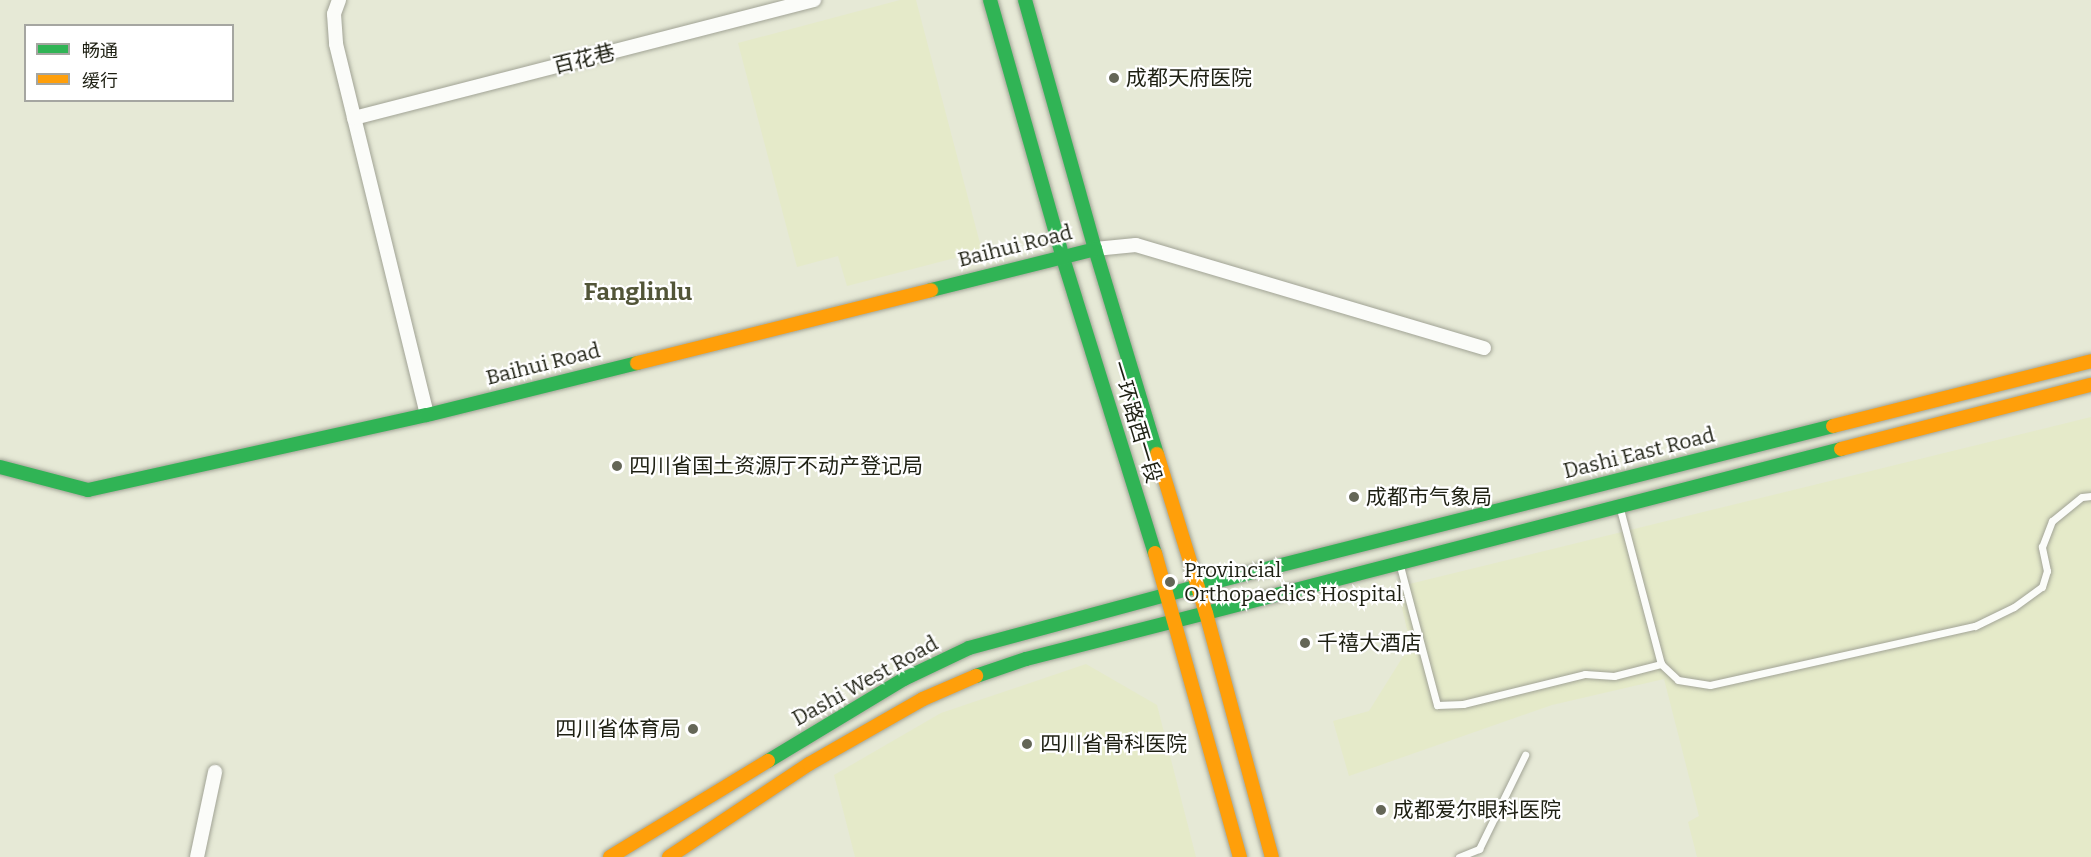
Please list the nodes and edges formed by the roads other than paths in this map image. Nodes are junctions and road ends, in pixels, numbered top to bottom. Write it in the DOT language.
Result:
graph roads {
  1 [pos="339,0"];
  2 [pos="814,0"];
  3 [pos="990,0"];
  4 [pos="1025,0"];
  5 [pos="354,118"];
  6 [pos="1095,249"];
  7 [pos="1062,255"];
  8 [pos="1484,348"];
  9 [pos="2091,361"];
  10 [pos="2091,385"];
  11 [pos="428,415"];
  12 [pos="0,467"];
  13 [pos="2091,496"];
  14 [pos="1619,506"];
  15 [pos="1399,564"];
  16 [pos="1198,586"];
  17 [pos="1168,594"];
  18 [pos="1206,613"];
  19 [pos="1175,621"];
  20 [pos="1662,664"];
  21 [pos="1525,755"];
  22 [pos="215,772"];
  23 [pos="197,857"];
  24 [pos="610,857"];
  25 [pos="669,857"];
  26 [pos="1240,857"];
  27 [pos="1272,857"];
  28 [pos="1459,857"];
  1 -- 5 [label="street"];
  2 -- 5 [label="street, 百花巷"];
  3 -- 7 [label="main road, 一环路西一段"];
  4 -- 6 [label="main road, 一环路西一段"];
  5 -- 11 [label="street"];
  6 -- 7 [label="main road, Baihui Road"];
  6 -- 8 [label="street"];
  6 -- 16 [label="main road, 一环路西一段"];
  7 -- 11 [label="main road, Baihui Road"];
  7 -- 17 [label="main road, 一环路西一段"];
  9 -- 16 [label="main road, Dashi East Road"];
  10 -- 14 [label="main road"];
  11 -- 12 [label="main road, Baihui Road"];
  13 -- 20 [label="lane"];
  14 -- 15 [label="main road"];
  14 -- 20 [label="lane"];
  15 -- 18 [label="main road"];
  15 -- 20 [label="lane"];
  16 -- 17 [label="main road, Dashi West Road"];
  16 -- 18 [label="main road, 一环路西一段"];
  17 -- 19 [label="main road, 一环路西一段"];
  17 -- 24 [label="main road, Dashi West Road"];
  18 -- 19 [label="main road, Dashi West Road"];
  18 -- 27 [label="main road, 一环路西一段"];
  19 -- 25 [label="main road, Dashi West Road"];
  19 -- 26 [label="main road, 一环路西一段"];
  21 -- 28 [label="lane"];
  22 -- 23 [label="street"];
}
